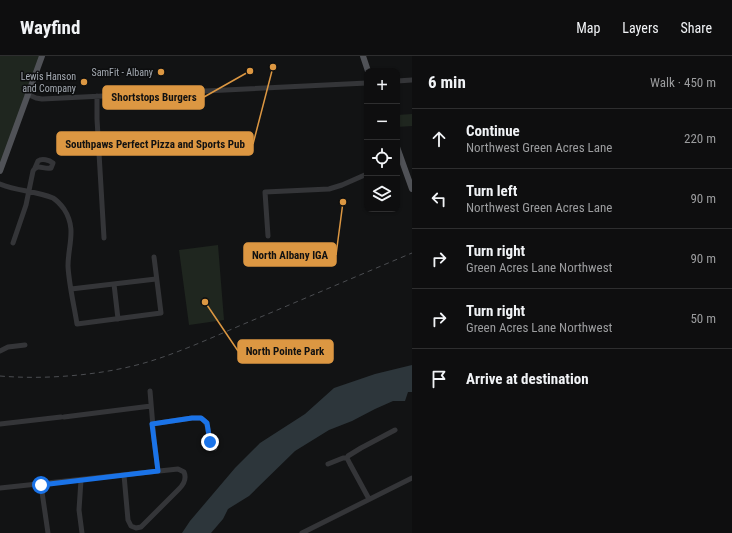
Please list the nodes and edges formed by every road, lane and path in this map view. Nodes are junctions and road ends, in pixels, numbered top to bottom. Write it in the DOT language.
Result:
graph roads {
  1 [pos="42,56"];
  2 [pos="363,56"];
  3 [pos="367,68"];
  4 [pos="412,80"];
  5 [pos="400,81"];
  6 [pos="364,83"];
  7 [pos="27,94"];
  8 [pos="97,96"];
  9 [pos="400,162"];
  10 [pos="35,168"];
  11 [pos="0,171"];
  12 [pos="364,175"];
  13 [pos="0,184"];
  14 [pos="412,189"];
  15 [pos="29,191"];
  16 [pos="268,236"];
  17 [pos="104,238"];
  18 [pos="13,243"];
  19 [pos="154,257"];
  20 [pos="156,279"];
  21 [pos="114,284"];
  22 [pos="71,289"];
  23 [pos="118,319"];
  24 [pos="24,345"];
  25 [pos="0,351"];
  26 [pos="150,391"];
  27 [pos="150,406"];
  28 [pos="0,424"];
  29 [pos="152,424"];
  30 [pos="395,430"];
  31 [pos="215,448"];
  32 [pos="348,458"];
  33 [pos="328,464"];
  34 [pos="158,471"];
  35 [pos="124,475"];
  36 [pos="412,478"];
  37 [pos="81,480"];
  38 [pos="41,485"];
  39 [pos="0,488"];
  40 [pos="369,499"];
  41 [pos="48,533"];
  42 [pos="82,533"];
  43 [pos="302,533"];
  1 -- 7 [label="main road"];
  2 -- 3 [label="main road"];
  4 -- 5 [label="street"];
  6 -- 8 [label="street"];
  7 -- 8 [label="street"];
  7 -- 11 [label="main road"];
  8 -- 17 [label="street"];
  9 -- 14 [label="main road"];
  10 -- 15 [label="street"];
  12 -- 16 [label="street"];
  13 -- 15 [label="street"];
  15 -- 18 [label="street"];
  15 -- 22 [label="street"];
  19 -- 20 [label="street"];
  20 -- 21 [label="street"];
  20 -- 23 [label="street"];
  21 -- 22 [label="street"];
  21 -- 23 [label="street"];
  22 -- 23 [label="street"];
  24 -- 25 [label="street"];
  26 -- 27 [label="street"];
  27 -- 28 [label="street"];
  27 -- 29 [label="street"];
  29 -- 31 [label="street"];
  29 -- 34 [label="street"];
  30 -- 32 [label="street"];
  32 -- 33 [label="street"];
  32 -- 40 [label="street"];
  34 -- 35 [label="street"];
  34 -- 35 [label="street"];
  35 -- 37 [label="street"];
  36 -- 40 [label="street"];
  37 -- 38 [label="street"];
  37 -- 42 [label="street"];
  38 -- 39 [label="street"];
  38 -- 41 [label="street"];
  40 -- 43 [label="street"];
}
